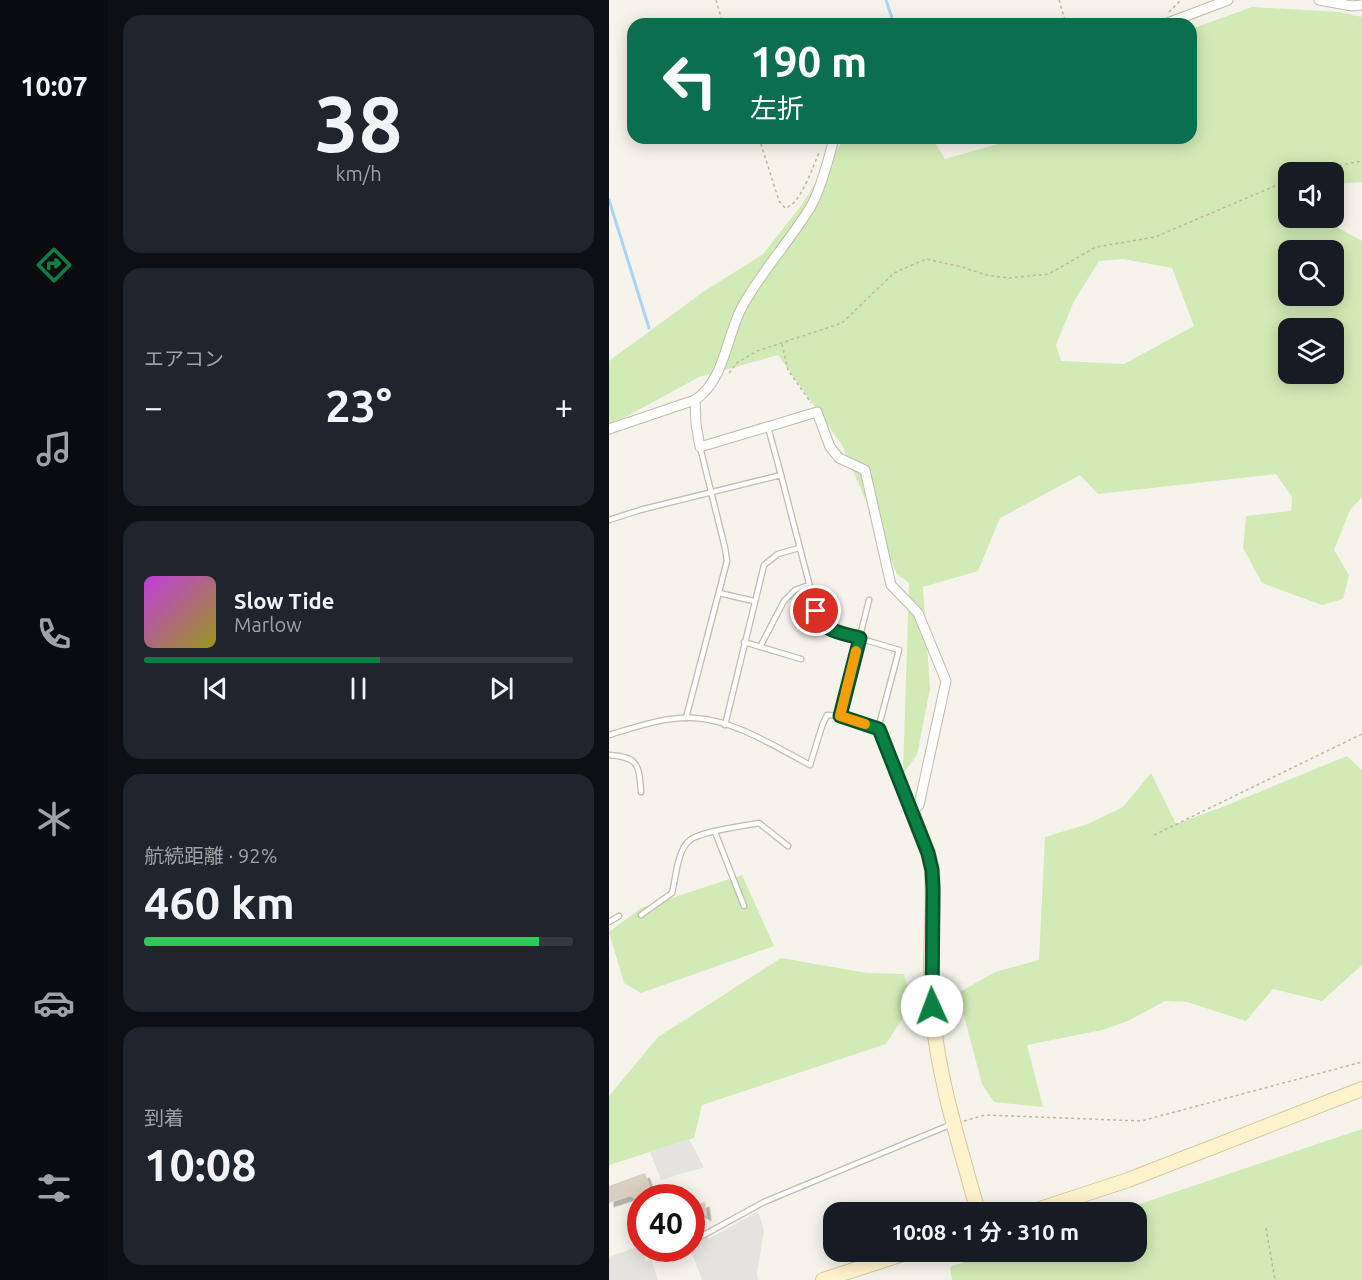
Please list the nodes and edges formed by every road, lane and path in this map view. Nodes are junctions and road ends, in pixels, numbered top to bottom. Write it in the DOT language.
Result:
graph roads {
  1 [pos="716,0"];
  2 [pos="1059,0"];
  3 [pos="1228,0"];
  4 [pos="1319,0"];
  5 [pos="1362,5"];
  6 [pos="721,18"];
  7 [pos="1064,18"];
  8 [pos="1181,18"];
  9 [pos="761,144"];
  10 [pos="832,144"];
  11 [pos="824,145"];
  12 [pos="1362,160"];
  13 [pos="1344,164"];
  14 [pos="1278,185"];
  15 [pos="781,344"];
  16 [pos="726,377"];
  17 [pos="695,400"];
  18 [pos="817,411"];
  19 [pos="768,427"];
  20 [pos="609,429"];
  21 [pos="700,447"];
  22 [pos="781,475"];
  23 [pos="711,492"];
  24 [pos="609,520"];
  25 [pos="799,548"];
  26 [pos="810,585"];
  27 [pos="719,593"];
  28 [pos="869,600"];
  29 [pos="754,601"];
  30 [pos="860,638"];
  31 [pos="744,642"];
  32 [pos="760,647"];
  33 [pos="801,658"];
  34 [pos="840,716"];
  35 [pos="686,718"];
  36 [pos="725,725"];
  37 [pos="879,729"];
  38 [pos="1362,734"];
  39 [pos="609,735"];
  40 [pos="609,755"];
  41 [pos="641,792"];
  42 [pos="912,812"];
  43 [pos="715,832"];
  44 [pos="1153,835"];
  45 [pos="788,846"];
  46 [pos="744,906"];
  47 [pos="641,915"];
  48 [pos="619,916"];
  49 [pos="609,922"];
  50 [pos="1362,1062"];
  51 [pos="1362,1089"];
  52 [pos="954,1123"];
  53 [pos="975,1202"];
  54 [pos="1061,1202"];
  55 [pos="1266,1228"];
  56 [pos="705,1234"];
  57 [pos="878,1262"];
  58 [pos="823,1280"];
  59 [pos="1275,1280"];
  1 -- 6 [label="path"];
  2 -- 7 [label="path"];
  3 -- 8 [label="street"];
  4 -- 5 [label="street"];
  9 -- 11 [label="path"];
  10 -- 17 [label="street"];
  12 -- 13 [label="path"];
  14 -- 15 [label="path"];
  15 -- 16 [label="path"];
  15 -- 18 [label="path"];
  17 -- 20 [label="street"];
  17 -- 21 [label="street"];
  18 -- 19 [label="street"];
  18 -- 42 [label="street"];
  19 -- 21 [label="street"];
  19 -- 22 [label="lane"];
  21 -- 23 [label="lane"];
  22 -- 23 [label="lane"];
  22 -- 25 [label="lane"];
  23 -- 24 [label="lane"];
  23 -- 27 [label="lane"];
  25 -- 26 [label="lane"];
  25 -- 29 [label="lane"];
  26 -- 30 [label="lane"];
  26 -- 32 [label="lane"];
  27 -- 29 [label="lane"];
  27 -- 35 [label="lane"];
  28 -- 30 [label="lane"];
  29 -- 31 [label="lane"];
  30 -- 34 [label="lane"];
  30 -- 37 [label="lane"];
  31 -- 32 [label="lane"];
  31 -- 36 [label="lane"];
  32 -- 33 [label="lane"];
  34 -- 36 [label="lane"];
  34 -- 37 [label="lane"];
  35 -- 36 [label="lane"];
  35 -- 39 [label="lane"];
  37 -- 42 [label="street"];
  38 -- 44 [label="path"];
  40 -- 41 [label="lane"];
  42 -- 52 [label="street"];
  43 -- 45 [label="lane"];
  43 -- 46 [label="lane"];
  43 -- 47 [label="lane"];
  48 -- 49 [label="lane"];
  50 -- 52 [label="path"];
  51 -- 54 [label="street"];
  52 -- 53 [label="street"];
  52 -- 56 [label="lane"];
  55 -- 59 [label="path"];
  57 -- 58 [label="street"];
}
